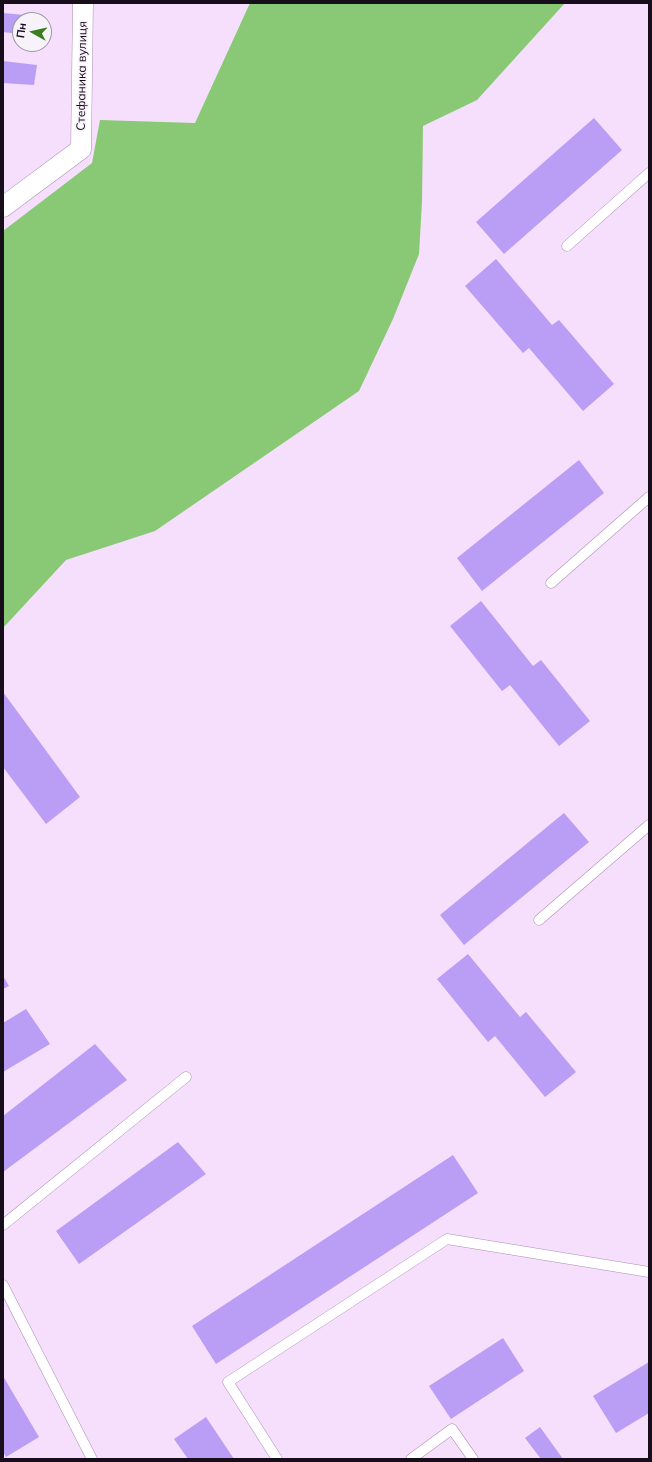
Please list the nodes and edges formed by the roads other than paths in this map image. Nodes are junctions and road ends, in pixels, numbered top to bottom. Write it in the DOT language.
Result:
graph roads {
  1 [pos="83,3"];
  2 [pos="649,173"];
  3 [pos="3,207"];
  4 [pos="568,246"];
  5 [pos="649,497"];
  6 [pos="551,583"];
  7 [pos="649,825"];
  8 [pos="539,920"];
  9 [pos="186,1077"];
  10 [pos="3,1225"];
  11 [pos="649,1272"];
  12 [pos="3,1285"];
  13 [pos="92,1459"];
  14 [pos="277,1459"];
  15 [pos="411,1459"];
  16 [pos="473,1459"];
  1 -- 3 [label="street, Стефаника вулиця"];
  2 -- 4 [label="lane"];
  5 -- 6 [label="lane"];
  7 -- 8 [label="lane"];
  9 -- 10 [label="lane"];
  11 -- 14 [label="lane"];
  12 -- 13 [label="lane"];
  15 -- 16 [label="lane"];
}
